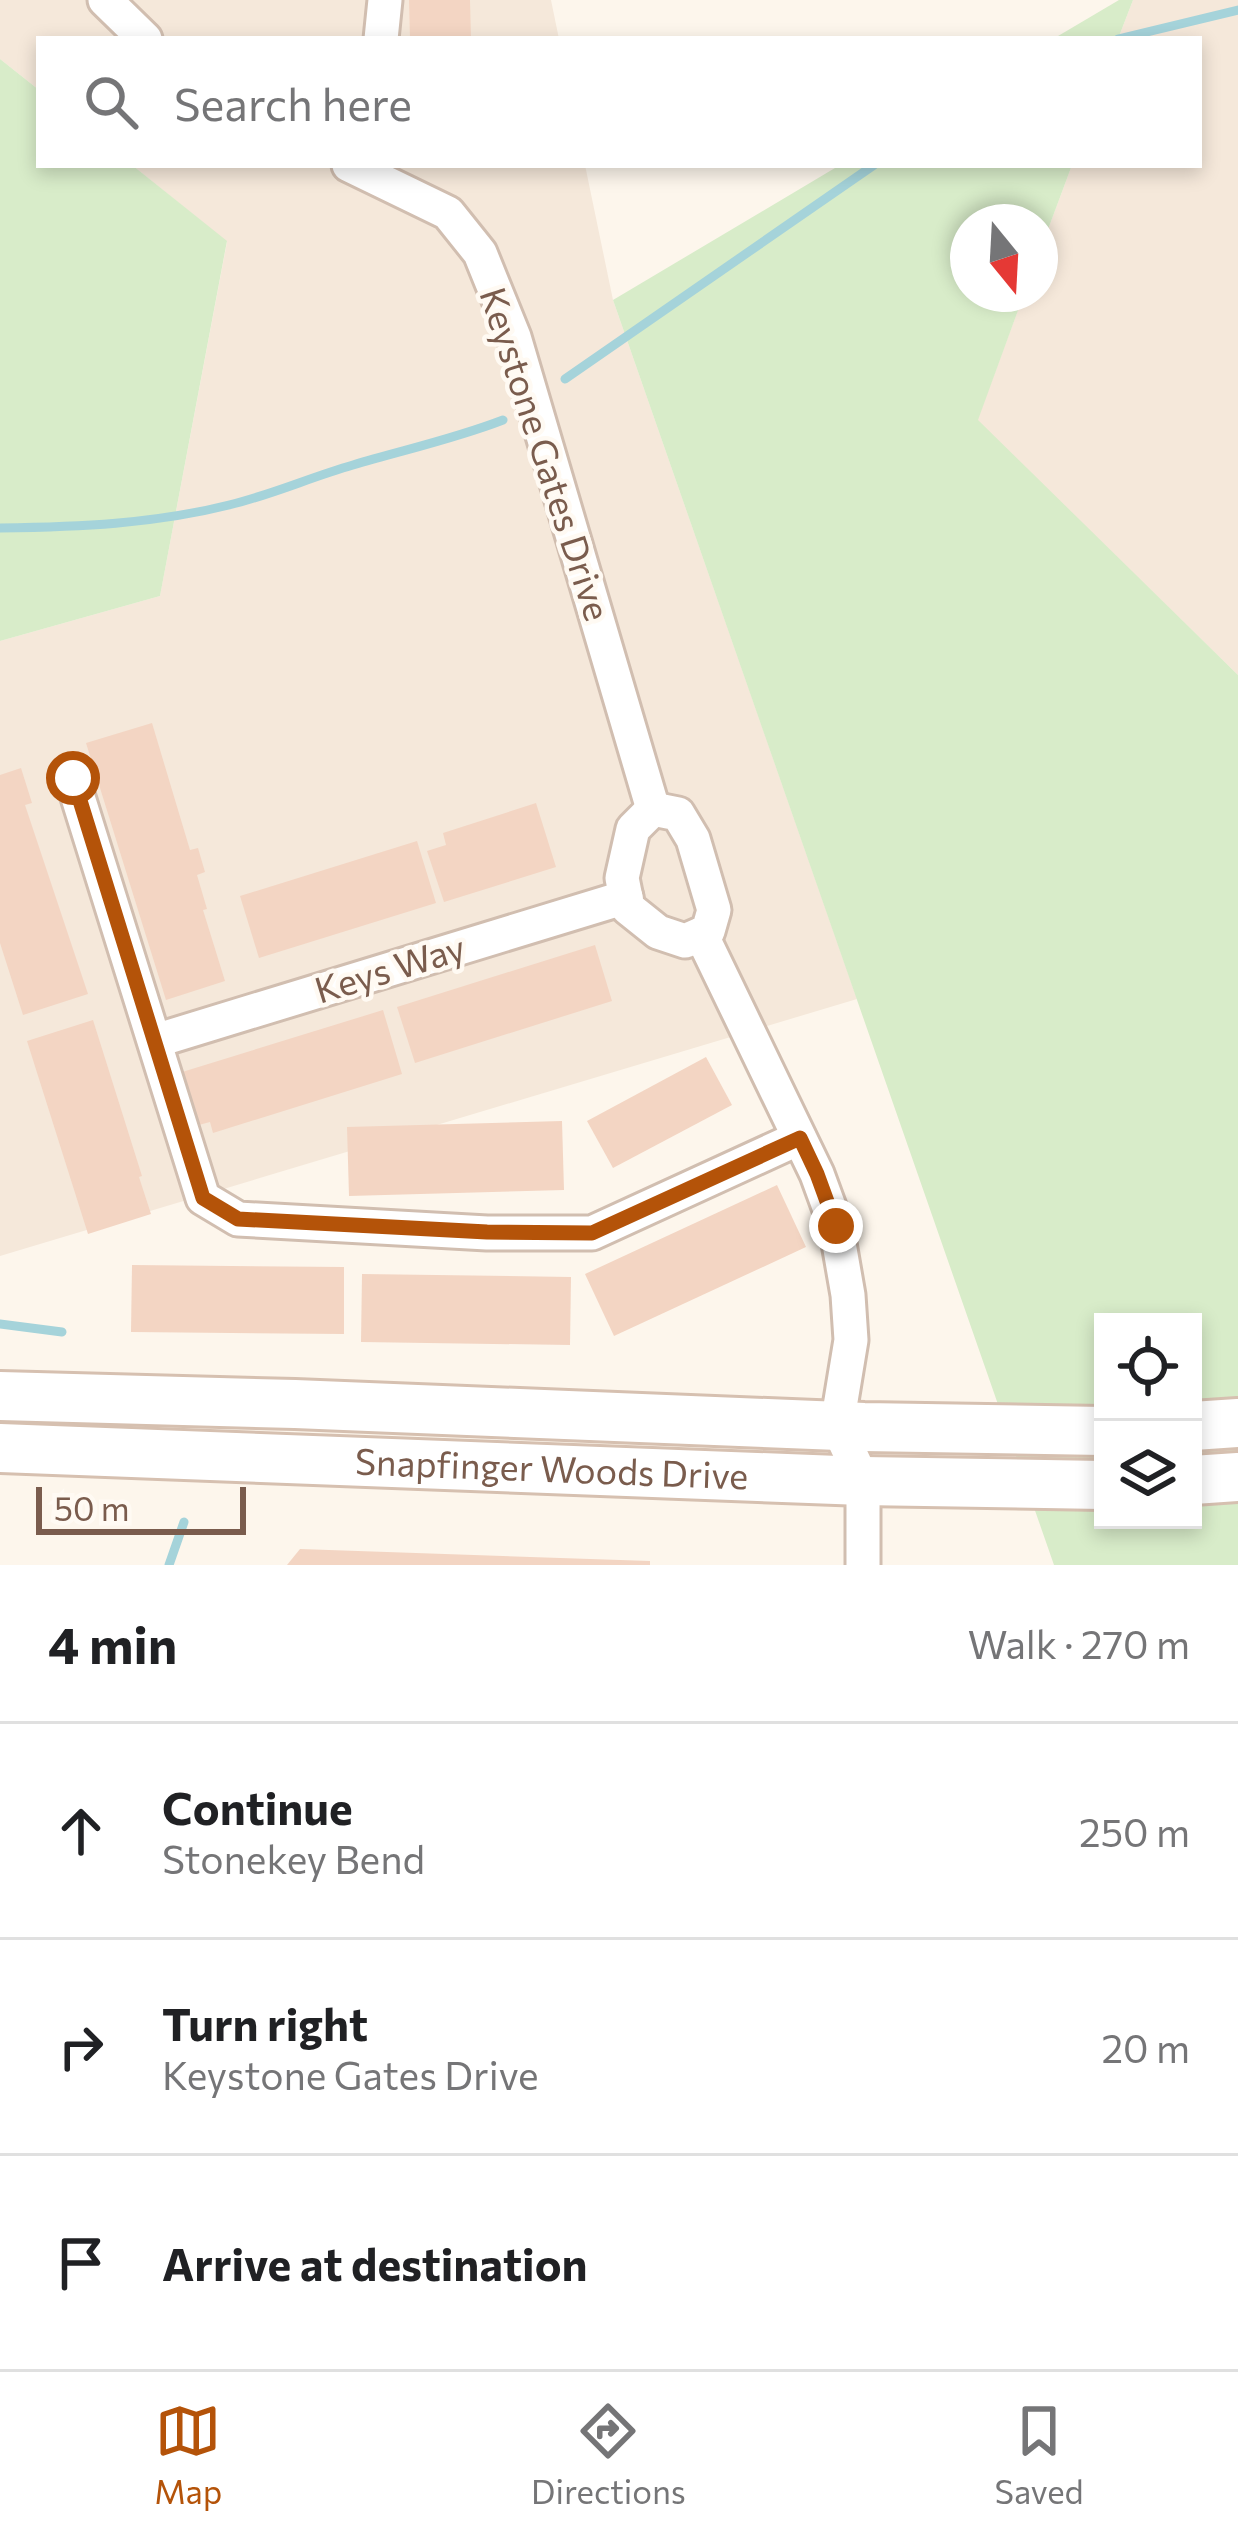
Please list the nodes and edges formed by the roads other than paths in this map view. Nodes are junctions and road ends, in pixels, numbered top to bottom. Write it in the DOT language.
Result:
graph roads {
  1 [pos="105,0"];
  2 [pos="385,0"];
  3 [pos="142,36"];
  4 [pos="381,36"];
  5 [pos="357,168"];
  6 [pos="73,778"];
  7 [pos="653,809"];
  8 [pos="626,897"];
  9 [pos="701,934"];
  10 [pos="155,1041"];
  11 [pos="800,1138"];
  12 [pos="0,1396"];
  13 [pos="1238,1423"];
  14 [pos="837,1425"];
  15 [pos="1202,1425"];
  16 [pos="1094,1431"];
  17 [pos="0,1448"];
  18 [pos="1238,1478"];
  19 [pos="1202,1480"];
  20 [pos="863,1481"];
  21 [pos="1094,1485"];
  22 [pos="863,1565"];
  1 -- 3 [label="street"];
  2 -- 4 [label="street"];
  5 -- 7 [label="street, Keystone Gates Drive"];
  6 -- 10 [label="street"];
  7 -- 8 [label="street"];
  7 -- 9 [label="street"];
  8 -- 9 [label="street"];
  8 -- 10 [label="street, Keys Way"];
  9 -- 11 [label="street"];
  10 -- 11 [label="street"];
  11 -- 14 [label="street"];
  12 -- 14 [label="main road, Snapfinger Woods Drive"];
  13 -- 15 [label="main road"];
  14 -- 16 [label="main road, Snapfinger Woods Drive"];
  14 -- 20 [label="street"];
  17 -- 20 [label="main road, Snapfinger Woods Drive"];
  18 -- 19 [label="main road"];
  20 -- 21 [label="main road, Snapfinger Woods Drive"];
  20 -- 22 [label="street"];
}
